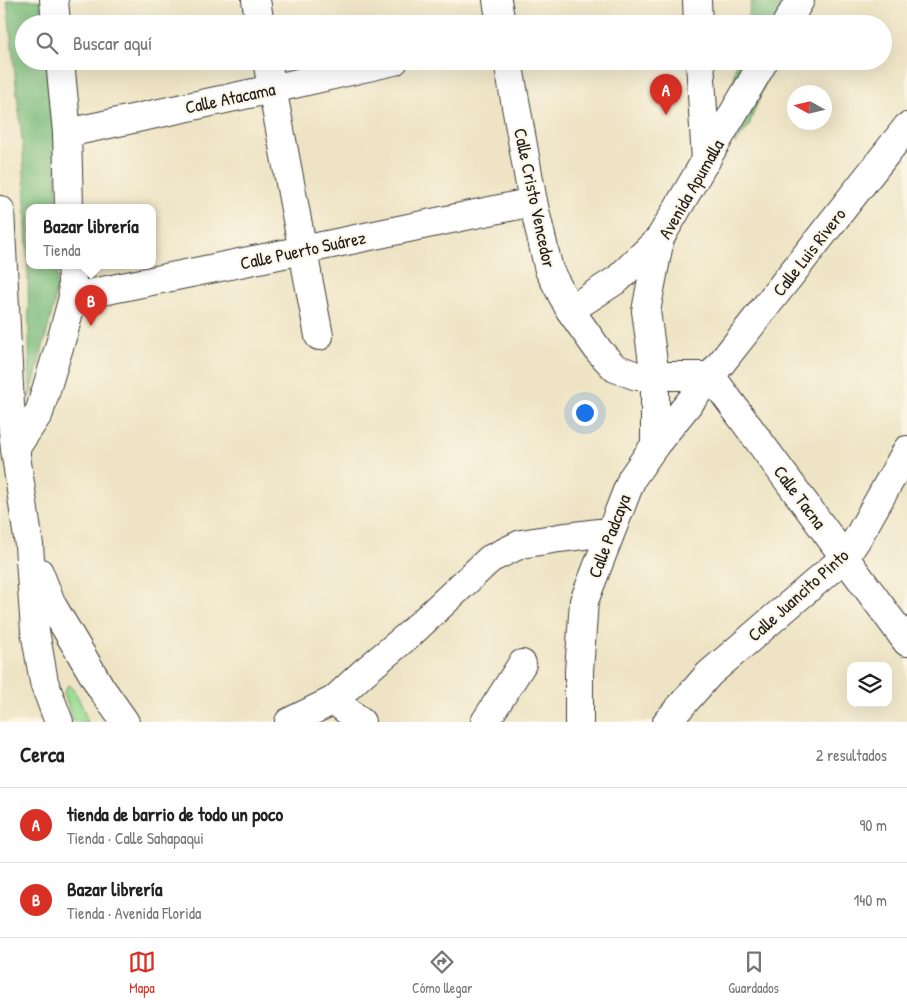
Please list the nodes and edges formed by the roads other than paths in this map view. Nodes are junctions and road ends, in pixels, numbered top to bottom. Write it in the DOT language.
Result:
graph roads {
  1 [pos="54,0"];
  2 [pos="256,0"];
  3 [pos="497,0"];
  4 [pos="696,0"];
  5 [pos="800,0"];
  6 [pos="55,15"];
  7 [pos="258,15"];
  8 [pos="500,15"];
  9 [pos="697,15"];
  10 [pos="791,15"];
  11 [pos="61,70"];
  12 [pos="269,70"];
  13 [pos="355,70"];
  14 [pos="510,70"];
  15 [pos="701,70"];
  16 [pos="759,70"];
  17 [pos="272,89"];
  18 [pos="907,127"];
  19 [pos="67,133"];
  20 [pos="706,161"];
  21 [pos="533,202"];
  22 [pos="69,204"];
  23 [pos="0,210"];
  24 [pos="660,238"];
  25 [pos="303,250"];
  26 [pos="72,269"];
  27 [pos="73,297"];
  28 [pos="570,310"];
  29 [pos="320,336"];
  30 [pos="711,376"];
  31 [pos="655,377"];
  32 [pos="5,406"];
  33 [pos="655,445"];
  34 [pos="15,449"];
  35 [pos="907,450"];
  36 [pos="610,533"];
  37 [pos="29,545"];
  38 [pos="845,557"];
  39 [pos="907,642"];
  40 [pos="522,664"];
  41 [pos="334,700"];
  42 [pos="59,722"];
  43 [pos="125,722"];
  44 [pos="289,722"];
  45 [pos="361,722"];
  46 [pos="485,722"];
  47 [pos="579,722"];
  48 [pos="667,722"];
  1 -- 6 [label="street"];
  2 -- 7 [label="street"];
  3 -- 8 [label="street"];
  4 -- 9 [label="street"];
  5 -- 10 [label="street"];
  11 -- 19 [label="street"];
  12 -- 17 [label="street"];
  13 -- 17 [label="street, Calle Atacama"];
  14 -- 21 [label="street, Calle Cristo Vencedor"];
  15 -- 20 [label="street"];
  16 -- 20 [label="street, Avenida Apumalla"];
  17 -- 19 [label="street, Calle Atacama"];
  17 -- 25 [label="street"];
  18 -- 30 [label="street, Calle Luis Rivero"];
  19 -- 22 [label="street"];
  20 -- 24 [label="street, Avenida Apumalla"];
  21 -- 25 [label="street, Calle Puerto Suárez"];
  21 -- 28 [label="street, Calle Cristo Vencedor"];
  23 -- 32 [label="street"];
  24 -- 28 [label="street"];
  24 -- 31 [label="street, Avenida Apumalla"];
  25 -- 27 [label="street, Calle Puerto Suárez"];
  25 -- 29 [label="street"];
  26 -- 27 [label="street"];
  27 -- 34 [label="street"];
  28 -- 31 [label="street, Calle Cristo Vencedor"];
  30 -- 31 [label="street, Calle Cristo Vencedor"];
  30 -- 33 [label="street, Calle Padcaya"];
  30 -- 38 [label="street, Calle Tacna"];
  31 -- 33 [label="street, Avenida Apumalla"];
  32 -- 34 [label="street"];
  33 -- 36 [label="street, Calle Padcaya"];
  34 -- 37 [label="street"];
  35 -- 38 [label="street, Calle Juancito Pinto"];
  36 -- 41 [label="street"];
  36 -- 47 [label="street, Calle Padcaya"];
  37 -- 42 [label="street"];
  37 -- 43 [label="street"];
  38 -- 39 [label="street, Calle Tacna"];
  38 -- 48 [label="street, Calle Juancito Pinto"];
  40 -- 46 [label="street"];
  41 -- 44 [label="street"];
  41 -- 45 [label="street"];
}
